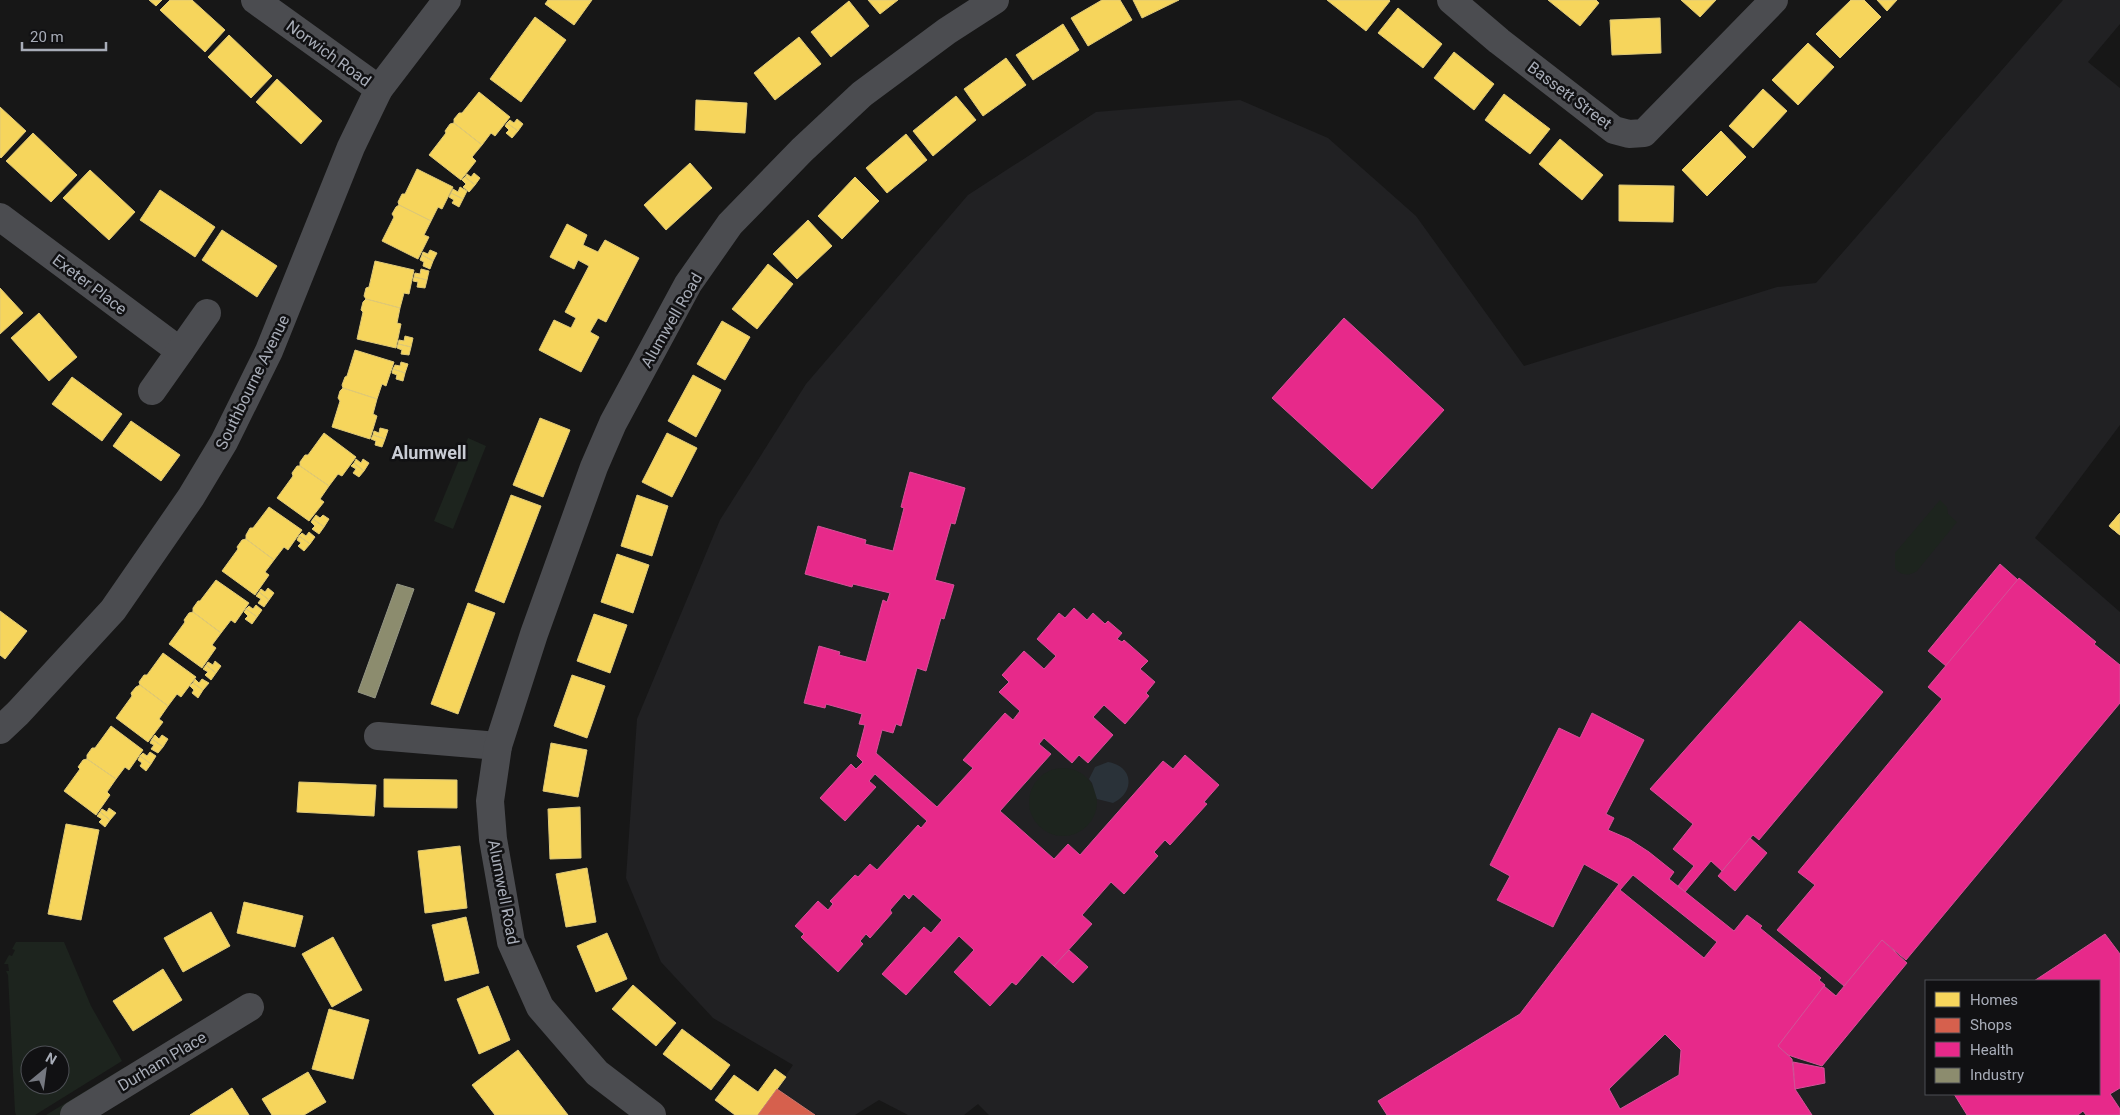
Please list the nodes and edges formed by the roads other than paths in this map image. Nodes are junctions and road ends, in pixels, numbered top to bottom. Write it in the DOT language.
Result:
graph roads {
  1 [pos="255,0"];
  2 [pos="447,0"];
  3 [pos="996,0"];
  4 [pos="1451,0"];
  5 [pos="1774,0"];
  6 [pos="379,89"];
  7 [pos="0,217"];
  8 [pos="207,313"];
  9 [pos="180,351"];
  10 [pos="152,391"];
  11 [pos="0,730"];
  12 [pos="378,736"];
  13 [pos="498,746"];
  14 [pos="250,1007"];
  15 [pos="74,1115"];
  16 [pos="652,1115"];
  1 -- 6 [label="street, Norwich Road"];
  2 -- 6 [label="street, Southbourne Avenue"];
  3 -- 13 [label="street, Alumwell Road"];
  4 -- 5 [label="street, Bassett Street"];
  6 -- 11 [label="street, Southbourne Avenue"];
  7 -- 9 [label="street, Exeter Place"];
  8 -- 9 [label="street"];
  9 -- 10 [label="street"];
  12 -- 13 [label="street"];
  13 -- 16 [label="street, Alumwell Road"];
  14 -- 15 [label="street, Durham Place"];
}
